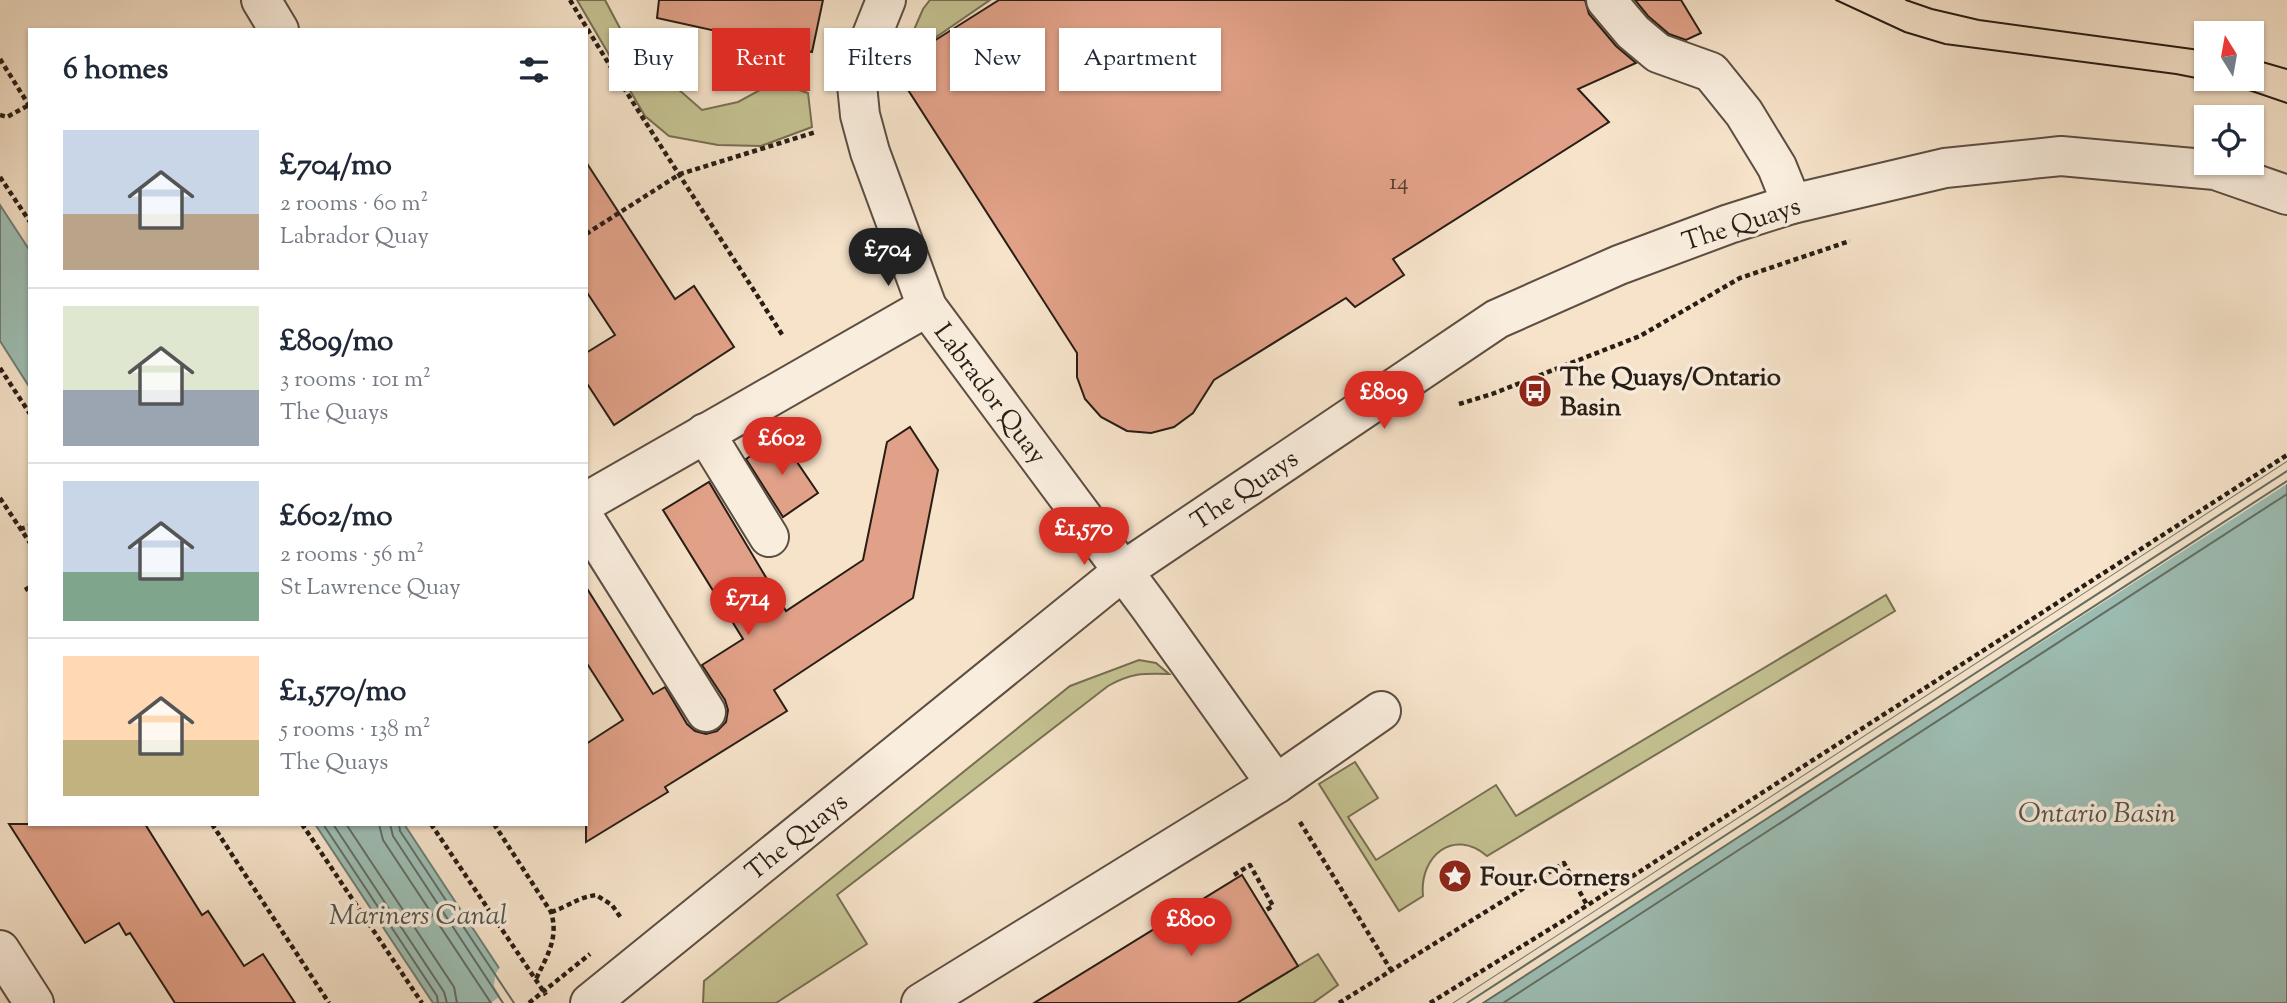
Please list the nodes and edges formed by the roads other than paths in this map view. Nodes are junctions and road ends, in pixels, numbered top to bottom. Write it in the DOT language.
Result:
graph roads {
  1 [pos="261,0"];
  2 [pos="886,0"];
  3 [pos="1606,0"];
  4 [pos="278,28"];
  5 [pos="2287,195"];
  6 [pos="1792,205"];
  7 [pos="927,307"];
  8 [pos="705,433"];
  9 [pos="588,501"];
  10 [pos="588,524"];
  11 [pos="769,537"];
  12 [pos="1123,571"];
  13 [pos="1381,711"];
  14 [pos="706,712"];
  15 [pos="1276,784"];
  16 [pos="2,957"];
  17 [pos="601,995"];
  18 [pos="34,1003"];
  19 [pos="921,1003"];
  1 -- 4 [label="street"];
  2 -- 7 [label="street, Labrador Quay"];
  3 -- 6 [label="street"];
  5 -- 6 [label="street, The Quays"];
  6 -- 12 [label="street, The Quays"];
  7 -- 8 [label="street"];
  7 -- 12 [label="street, Labrador Quay"];
  8 -- 9 [label="street"];
  8 -- 11 [label="street"];
  10 -- 14 [label="street"];
  12 -- 15 [label="street, Labrador Quay"];
  12 -- 17 [label="street, The Quays"];
  13 -- 15 [label="street"];
  15 -- 19 [label="street"];
  16 -- 18 [label="street"];
}
